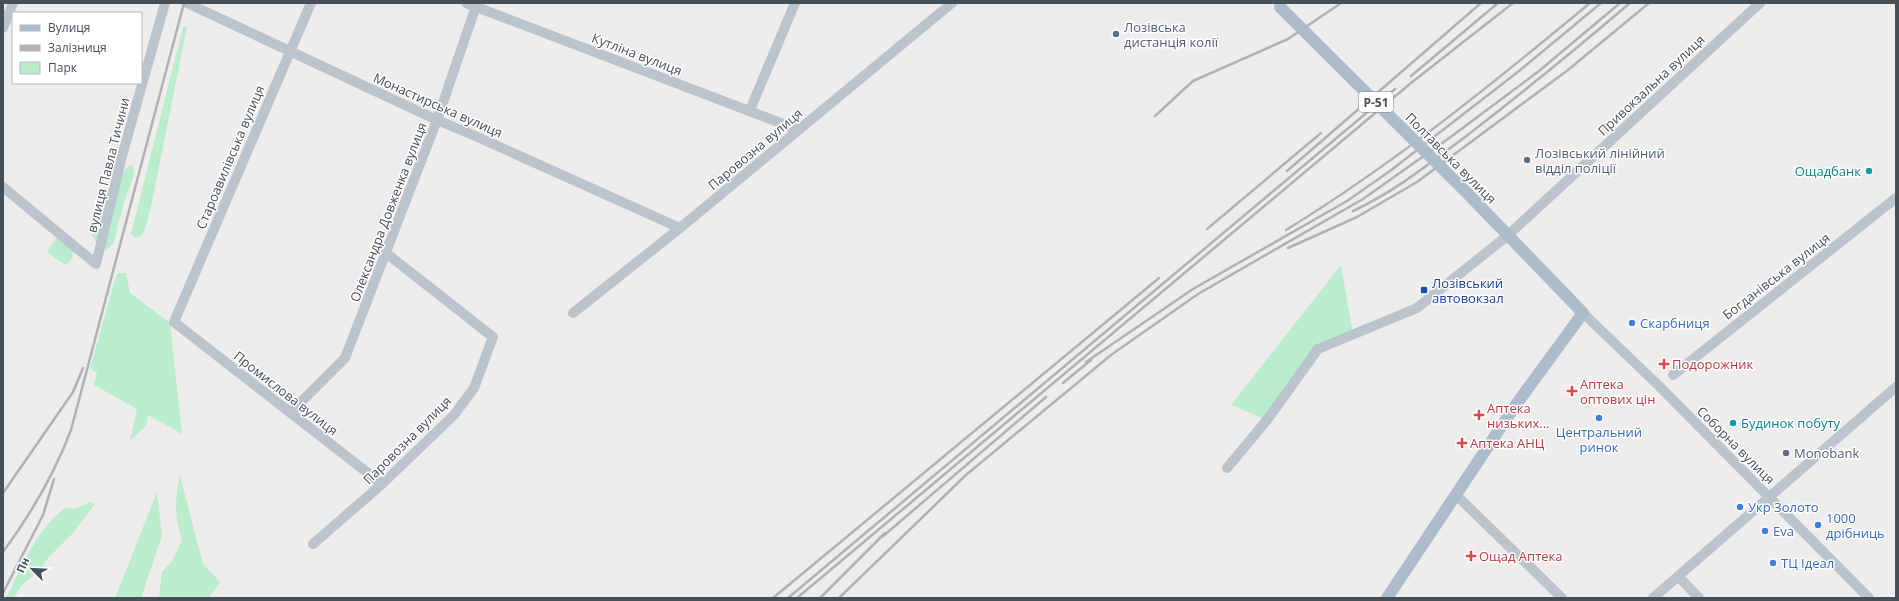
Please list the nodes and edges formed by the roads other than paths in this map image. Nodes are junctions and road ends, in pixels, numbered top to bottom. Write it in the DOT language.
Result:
graph roads {
  1 [pos="13,3"];
  2 [pos="165,3"];
  3 [pos="187,3"];
  4 [pos="311,3"];
  5 [pos="795,3"];
  6 [pos="952,3"];
  7 [pos="1760,3"];
  8 [pos="473,4"];
  9 [pos="1277,5"];
  10 [pos="3,28"];
  11 [pos="289,52"];
  12 [pos="750,110"];
  13 [pos="437,120"];
  14 [pos="799,130"];
  15 [pos="3,187"];
  16 [pos="1896,198"];
  17 [pos="680,228"];
  18 [pos="1507,236"];
  19 [pos="386,253"];
  20 [pos="573,313"];
  21 [pos="1583,313"];
  22 [pos="174,322"];
  23 [pos="1673,375"];
  24 [pos="1896,387"];
  25 [pos="291,412"];
  26 [pos="1227,468"];
  27 [pos="382,484"];
  28 [pos="1456,495"];
  29 [pos="1768,496"];
  30 [pos="313,544"];
  31 [pos="1678,576"];
  32 [pos="1387,598"];
  33 [pos="1562,598"];
  34 [pos="1653,598"];
  35 [pos="1699,598"];
  36 [pos="1869,598"];
  1 -- 10 [label="street"];
  2 -- 15 [label="street, вулиця Павла Тичини"];
  3 -- 11 [label="street, Монастирська вулиця"];
  4 -- 11 [label="street, Староавилівська вулиця"];
  5 -- 12 [label="street"];
  6 -- 14 [label="street, Паровозна вулиця"];
  7 -- 18 [label="street, Привокзальна вулиця"];
  8 -- 12 [label="street, Кутліна вулиця"];
  8 -- 13 [label="street, Олександра Довженка вулиця"];
  9 -- 18 [label="main road, Полтавська вулиця / Р-51, bridge"];
  11 -- 13 [label="street, Монастирська вулиця"];
  11 -- 22 [label="street, Староавилівська вулиця"];
  12 -- 14 [label="street, Кутліна вулиця"];
  13 -- 17 [label="street, Монастирська вулиця"];
  13 -- 19 [label="street, Олександра Довженка вулиця"];
  14 -- 17 [label="street, Паровозна вулиця"];
  16 -- 23 [label="street, Богданівська вулиця"];
  17 -- 20 [label="street, Паровозна вулиця"];
  18 -- 21 [label="main road, Полтавська вулиця / Р-51"];
  18 -- 26 [label="street, Привокзальна вулиця"];
  19 -- 25 [label="street, Олександра Довженка вулиця"];
  19 -- 27 [label="street, Паровозна вулиця"];
  21 -- 28 [label="main road"];
  21 -- 29 [label="street, Соборна вулиця"];
  22 -- 25 [label="street, Промислова вулиця"];
  24 -- 29 [label="street"];
  25 -- 27 [label="street, Промислова вулиця"];
  27 -- 30 [label="street, Паровозна вулиця"];
  28 -- 32 [label="main road"];
  28 -- 33 [label="street"];
  29 -- 31 [label="street"];
  29 -- 36 [label="street, Соборна вулиця"];
  31 -- 34 [label="street"];
  31 -- 35 [label="street"];
}
